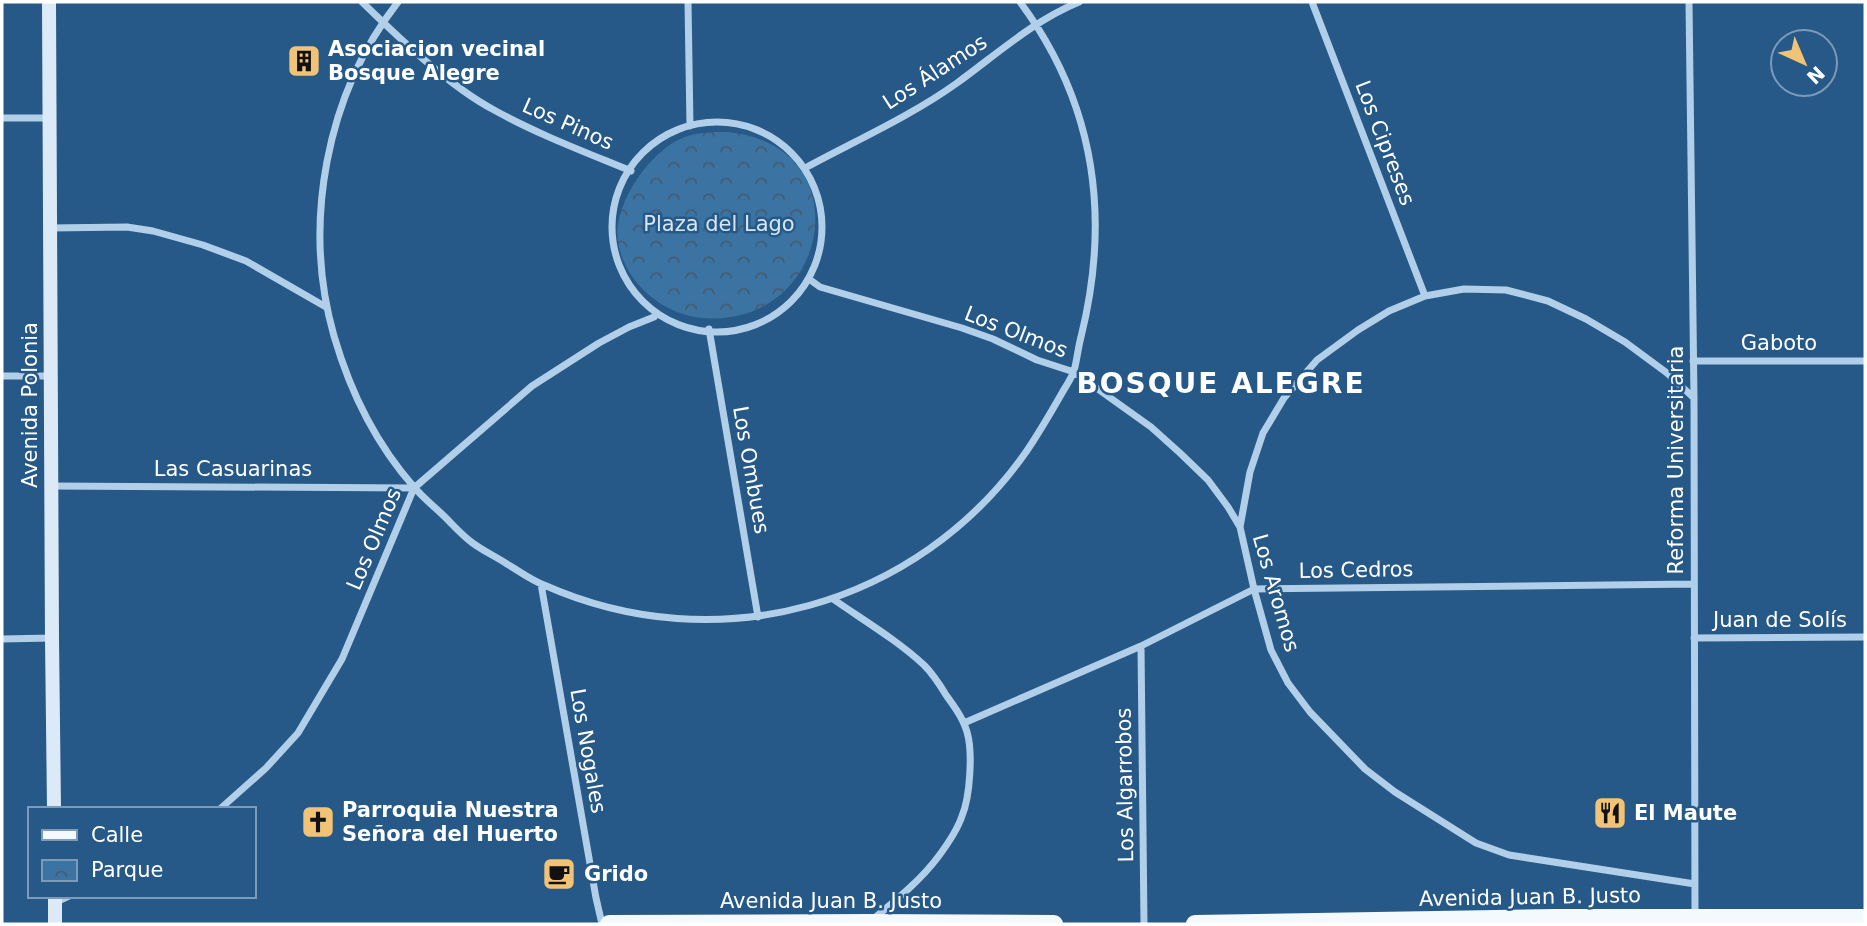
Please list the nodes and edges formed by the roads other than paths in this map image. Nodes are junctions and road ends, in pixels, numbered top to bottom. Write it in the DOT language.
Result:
graph roads {
  1 [pos="49,2"];
  2 [pos="362,2"];
  3 [pos="398,2"];
  4 [pos="688,2"];
  5 [pos="1020,2"];
  6 [pos="1079,2"];
  7 [pos="1312,2"];
  8 [pos="1689,2"];
  9 [pos="382,22"];
  10 [pos="1036,24"];
  11 [pos="2,118"];
  12 [pos="50,118"];
  13 [pos="690,126"];
  14 [pos="807,167"];
  15 [pos="631,171"];
  16 [pos="50,228"];
  17 [pos="809,279"];
  18 [pos="1425,296"];
  19 [pos="326,307"];
  20 [pos="654,317"];
  21 [pos="709,329"];
  22 [pos="1693,361"];
  23 [pos="1865,361"];
  24 [pos="1073,372"];
  25 [pos="2,376"];
  26 [pos="51,376"];
  27 [pos="1694,398"];
  28 [pos="51,486"];
  29 [pos="414,488"];
  30 [pos="1240,527"];
  31 [pos="541,584"];
  32 [pos="1694,584"];
  33 [pos="1254,589"];
  34 [pos="833,599"];
  35 [pos="758,617"];
  36 [pos="1865,637"];
  37 [pos="52,638"];
  38 [pos="1694,638"];
  39 [pos="2,639"];
  40 [pos="1141,646"];
  41 [pos="964,723"];
  42 [pos="54,807"];
  43 [pos="222,807"];
  44 [pos="1695,884"];
  45 [pos="60,898"];
  46 [pos="1695,918"];
  47 [pos="1865,918"];
  48 [pos="1555,921"];
  49 [pos="869,923"];
  50 [pos="55,924"];
  51 [pos="602,924"];
  52 [pos="608,924"];
  53 [pos="1054,924"];
  54 [pos="1144,924"];
  55 [pos="1195,924"];
  1 -- 12 [label="main road, Avenida Polonia"];
  2 -- 9 [label="street, Los Pinos"];
  3 -- 9 [label="street"];
  4 -- 13 [label="street"];
  5 -- 10 [label="street"];
  6 -- 10 [label="street, Los Álamos"];
  7 -- 18 [label="street, Los Cipreses"];
  8 -- 22 [label="street, Reforma Universitaria"];
  9 -- 15 [label="street, Los Pinos"];
  9 -- 19 [label="street"];
  10 -- 14 [label="street, Los Álamos"];
  10 -- 24 [label="street"];
  11 -- 12 [label="street"];
  12 -- 16 [label="main road, Avenida Polonia"];
  13 -- 14 [label="street"];
  13 -- 15 [label="street"];
  14 -- 17 [label="street"];
  15 -- 20 [label="street"];
  16 -- 19 [label="street"];
  16 -- 26 [label="main road, Avenida Polonia"];
  17 -- 21 [label="street"];
  17 -- 24 [label="street, Los Olmos"];
  18 -- 27 [label="street, Los Aromos"];
  18 -- 30 [label="street, Los Aromos"];
  19 -- 29 [label="street"];
  20 -- 21 [label="street"];
  20 -- 29 [label="street, Los Olmos"];
  21 -- 35 [label="street, Los Ombues"];
  22 -- 23 [label="street, Gaboto"];
  22 -- 27 [label="street, Reforma Universitaria"];
  24 -- 30 [label="street, Los Olmos"];
  24 -- 34 [label="street"];
  25 -- 26 [label="street"];
  26 -- 28 [label="main road, Avenida Polonia"];
  27 -- 32 [label="street, Reforma Universitaria"];
  28 -- 29 [label="street, Las Casuarinas"];
  28 -- 37 [label="main road, Avenida Polonia"];
  29 -- 31 [label="street"];
  29 -- 43 [label="street, Los Olmos"];
  30 -- 33 [label="street, Los Aromos"];
  31 -- 35 [label="street"];
  31 -- 51 [label="street, Los Nogales"];
  32 -- 33 [label="street, Los Cedros"];
  32 -- 38 [label="street, Reforma Universitaria"];
  33 -- 40 [label="street, Los Cedros"];
  33 -- 44 [label="street, Los Aromos"];
  34 -- 35 [label="street"];
  34 -- 41 [label="street"];
  36 -- 38 [label="street, Juan de Solís"];
  37 -- 39 [label="street"];
  37 -- 42 [label="main road, Avenida Polonia"];
  38 -- 44 [label="street, Reforma Universitaria"];
  40 -- 41 [label="street, Los Cedros"];
  40 -- 54 [label="street, Los Algarrobos"];
  41 -- 49 [label="street"];
  44 -- 46 [label="street, Reforma Universitaria"];
  45 -- 50 [label="main road"];
  46 -- 47 [label="main road, Avenida Juan B. Justo"];
  46 -- 48 [label="main road, Avenida Juan B. Justo"];
  48 -- 55 [label="main road, Avenida Juan B. Justo"];
  49 -- 52 [label="main road, Avenida Juan B. Justo"];
  49 -- 53 [label="main road, Avenida Juan B. Justo"];
}
